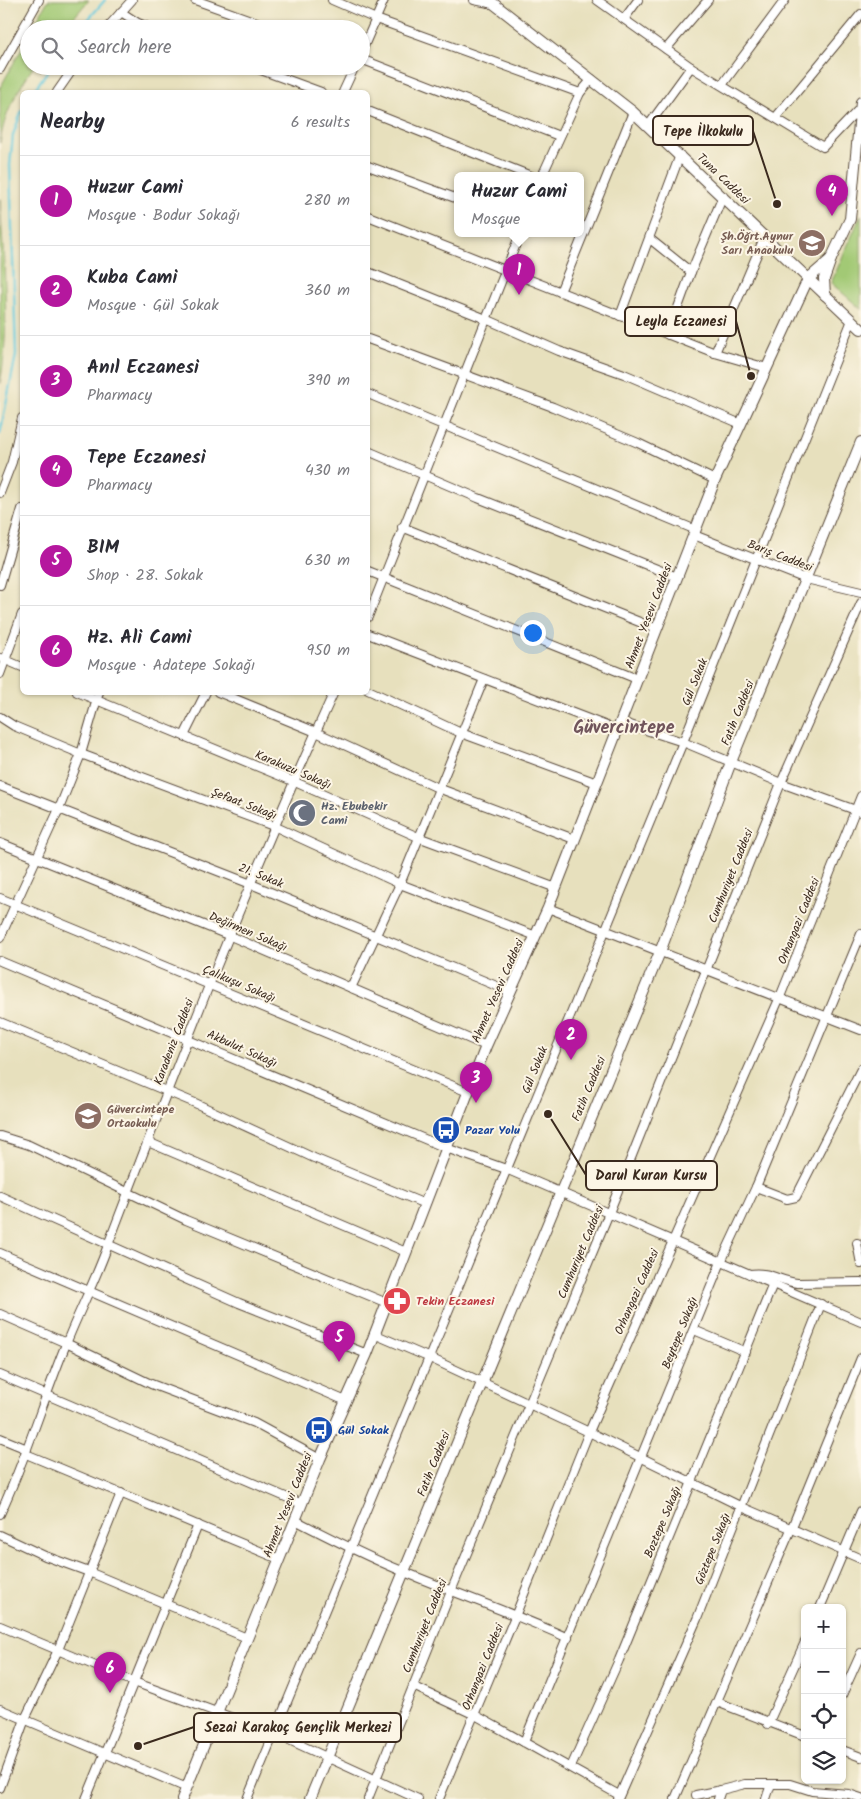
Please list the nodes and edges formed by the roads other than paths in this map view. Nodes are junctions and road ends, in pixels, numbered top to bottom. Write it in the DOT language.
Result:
graph roads {
  1 [pos="39,0"];
  2 [pos="132,0"];
  3 [pos="195,0"];
  4 [pos="332,0"];
  5 [pos="384,0"];
  6 [pos="474,0"];
  7 [pos="597,0"];
  8 [pos="638,0"];
  9 [pos="708,0"];
  10 [pos="785,0"];
  11 [pos="492,2"];
  12 [pos="121,12"];
  13 [pos="861,14"];
  14 [pos="376,19"];
  15 [pos="624,19"];
  16 [pos="28,20"];
  17 [pos="114,20"];
  18 [pos="133,20"];
  19 [pos="251,20"];
  20 [pos="370,33"];
  21 [pos="20,34"];
  22 [pos="666,49"];
  23 [pos="370,62"];
  24 [pos="691,67"];
  25 [pos="0,69"];
  26 [pos="69,75"];
  27 [pos="275,75"];
  28 [pos="351,75"];
  29 [pos="592,78"];
  30 [pos="722,85"];
  31 [pos="58,90"];
  32 [pos="316,90"];
  33 [pos="344,90"];
  34 [pos="580,93"];
  35 [pos="861,102"];
  36 [pos="861,106"];
  37 [pos="370,112"];
  38 [pos="633,112"];
  39 [pos="776,117"];
  40 [pos="648,126"];
  41 [pos="559,136"];
  42 [pos="680,155"];
  43 [pos="859,158"];
  44 [pos="370,167"];
  45 [pos="521,172"];
  46 [pos="544,172"];
  47 [pos="723,196"];
  48 [pos="454,198"];
  49 [pos="861,203"];
  50 [pos="370,217"];
  51 [pos="850,219"];
  52 [pos="584,233"];
  53 [pos="519,237"];
  54 [pos="582,237"];
  55 [pos="764,238"];
  56 [pos="650,239"];
  57 [pos="828,262"];
  58 [pos="791,263"];
  59 [pos="505,270"];
  60 [pos="691,272"];
  61 [pos="370,273"];
  62 [pos="808,279"];
  63 [pos="560,292"];
  64 [pos="825,295"];
  65 [pos="620,316"];
  66 [pos="486,319"];
  67 [pos="852,320"];
  68 [pos="861,329"];
  69 [pos="668,335"];
  70 [pos="370,340"];
  71 [pos="715,353"];
  72 [pos="767,368"];
  73 [pos="464,375"];
  74 [pos="370,395"];
  75 [pos="741,424"];
  76 [pos="444,426"];
  77 [pos="20,427"];
  78 [pos="861,442"];
  79 [pos="370,452"];
  80 [pos="422,474"];
  81 [pos="715,480"];
  82 [pos="0,493"];
  83 [pos="20,516"];
  84 [pos="402,527"];
  85 [pos="695,532"];
  86 [pos="755,559"];
  87 [pos="370,572"];
  88 [pos="383,577"];
  89 [pos="677,577"];
  90 [pos="806,579"];
  91 [pos="0,585"];
  92 [pos="861,592"];
  93 [pos="861,603"];
  94 [pos="370,612"];
  95 [pos="20,621"];
  96 [pos="657,629"];
  97 [pos="370,635"];
  98 [pos="2,658"];
  99 [pos="20,666"];
  100 [pos="0,674"];
  101 [pos="484,679"];
  102 [pos="637,679"];
  103 [pos="370,691"];
  104 [pos="83,695"];
  105 [pos="98,695"];
  106 [pos="204,695"];
  107 [pos="225,695"];
  108 [pos="333,695"];
  109 [pos="96,701"];
  110 [pos="0,716"];
  111 [pos="619,726"];
  112 [pos="316,732"];
  113 [pos="461,734"];
  114 [pos="184,736"];
  115 [pos="683,742"];
  116 [pos="81,754"];
  117 [pos="731,762"];
  118 [pos="295,782"];
  119 [pos="597,783"];
  120 [pos="781,783"];
  121 [pos="0,786"];
  122 [pos="438,788"];
  123 [pos="861,796"];
  124 [pos="59,809"];
  125 [pos="858,811"];
  126 [pos="276,827"];
  127 [pos="418,837"];
  128 [pos="574,839"];
  129 [pos="0,843"];
  130 [pos="35,858"];
  131 [pos="251,884"];
  132 [pos="400,884"];
  133 [pos="556,888"];
  134 [pos="0,898"];
  135 [pos="14,904"];
  136 [pos="548,908"];
  137 [pos="604,931"];
  138 [pos="861,934"];
  139 [pos="228,935"];
  140 [pos="374,935"];
  141 [pos="536,936"];
  142 [pos="0,938"];
  143 [pos="660,952"];
  144 [pos="0,961"];
  145 [pos="705,970"];
  146 [pos="208,984"];
  147 [pos="351,988"];
  148 [pos="511,992"];
  149 [pos="780,997"];
  150 [pos="827,1015"];
  151 [pos="0,1022"];
  152 [pos="861,1030"];
  153 [pos="189,1038"];
  154 [pos="486,1046"];
  155 [pos="861,1069"];
  156 [pos="167,1092"];
  157 [pos="468,1092"];
  158 [pos="0,1136"];
  159 [pos="148,1142"];
  160 [pos="446,1148"];
  161 [pos="506,1169"];
  162 [pos="756,1187"];
  163 [pos="127,1191"];
  164 [pos="559,1193"];
  165 [pos="0,1196"];
  166 [pos="425,1204"];
  167 [pos="610,1213"];
  168 [pos="672,1241"];
  169 [pos="857,1243"];
  170 [pos="108,1246"];
  171 [pos="406,1252"];
  172 [pos="0,1253"];
  173 [pos="722,1262"];
  174 [pos="861,1264"];
  175 [pos="748,1274"];
  176 [pos="861,1282"];
  177 [pos="773,1284"];
  178 [pos="89,1291"];
  179 [pos="387,1303"];
  180 [pos="821,1304"];
  181 [pos="0,1314"];
  182 [pos="861,1322"];
  183 [pos="694,1330"];
  184 [pos="374,1334"];
  185 [pos="66,1343"];
  186 [pos="746,1352"];
  187 [pos="366,1354"];
  188 [pos="430,1358"];
  189 [pos="861,1358"];
  190 [pos="0,1375"];
  191 [pos="482,1382"];
  192 [pos="47,1394"];
  193 [pos="346,1401"];
  194 [pos="529,1405"];
  195 [pos="589,1432"];
  196 [pos="0,1438"];
  197 [pos="26,1452"];
  198 [pos="642,1458"];
  199 [pos="320,1459"];
  200 [pos="692,1483"];
  201 [pos="121,1494"];
  202 [pos="2,1503"];
  203 [pos="302,1504"];
  204 [pos="742,1507"];
  205 [pos="861,1512"];
  206 [pos="0,1514"];
  207 [pos="295,1520"];
  208 [pos="198,1525"];
  209 [pos="792,1528"];
  210 [pos="0,1536"];
  211 [pos="350,1548"];
  212 [pos="845,1552"];
  213 [pos="279,1559"];
  214 [pos="861,1559"];
  215 [pos="89,1572"];
  216 [pos="403,1572"];
  217 [pos="452,1589"];
  218 [pos="822,1604"];
  219 [pos="165,1605"];
  220 [pos="516,1614"];
  221 [pos="0,1626"];
  222 [pos="247,1638"];
  223 [pos="568,1638"];
  224 [pos="802,1649"];
  225 [pos="58,1650"];
  226 [pos="861,1653"];
  227 [pos="134,1682"];
  228 [pos="413,1686"];
  229 [pos="842,1694"];
  230 [pos="717,1702"];
  231 [pos="0,1709"];
  232 [pos="216,1712"];
  233 [pos="475,1715"];
  234 [pos="25,1719"];
  235 [pos="768,1724"];
  236 [pos="274,1732"];
  237 [pos="801,1735"];
  238 [pos="524,1742"];
  239 [pos="846,1751"];
  240 [pos="106,1752"];
  241 [pos="328,1756"];
  242 [pos="861,1757"];
  243 [pos="571,1767"];
  244 [pos="376,1781"];
  245 [pos="771,1784"];
  246 [pos="0,1788"];
  247 [pos="187,1788"];
  248 [pos="721,1790"];
  249 [pos="812,1791"];
  250 [pos="696,1795"];
  251 [pos="849,1796"];
  252 [pos="619,1797"];
  253 [pos="861,1798"];
  254 [pos="86,1799"];
  255 [pos="182,1799"];
  256 [pos="247,1799"];
  257 [pos="310,1799"];
  258 [pos="368,1799"];
  259 [pos="418,1799"];
  260 [pos="439,1799"];
  261 [pos="675,1799"];
  262 [pos="718,1799"];
  263 [pos="766,1799"];
  264 [pos="809,1799"];
  1 -- 16 [label="street"];
  2 -- 12 [label="street"];
  3 -- 19 [label="street"];
  4 -- 14 [label="street"];
  5 -- 14 [label="street"];
  6 -- 11 [label="street"];
  7 -- 15 [label="street"];
  8 -- 15 [label="street"];
  9 -- 22 [label="street"];
  10 -- 30 [label="street"];
  11 -- 29 [label="main road, Tuna Caddesi"];
  12 -- 17 [label="street"];
  12 -- 18 [label="street"];
  13 -- 39 [label="street"];
  14 -- 20 [label="street"];
  14 -- 34 [label="street"];
  15 -- 22 [label="street"];
  21 -- 25 [label="street"];
  22 -- 24 [label="street"];
  23 -- 41 [label="street"];
  24 -- 30 [label="street"];
  24 -- 40 [label="street"];
  26 -- 31 [label="street"];
  27 -- 32 [label="street"];
  28 -- 33 [label="street"];
  29 -- 34 [label="street"];
  29 -- 38 [label="main road, Tuna Caddesi"];
  30 -- 39 [label="street"];
  34 -- 41 [label="street"];
  35 -- 36 [label="main road"];
  36 -- 39 [label="street"];
  36 -- 43 [label="main road"];
  37 -- 45 [label="street"];
  38 -- 40 [label="main road, Tuna Caddesi"];
  38 -- 52 [label="street"];
  40 -- 42 [label="main road, Tuna Caddesi"];
  41 -- 46 [label="street"];
  42 -- 47 [label="main road, Tuna Caddesi"];
  42 -- 56 [label="street"];
  43 -- 51 [label="main road"];
  44 -- 48 [label="street"];
  47 -- 55 [label="main road, Tuna Caddesi"];
  47 -- 60 [label="street"];
  49 -- 51 [label="main road"];
  50 -- 59 [label="street"];
  51 -- 57 [label="main road"];
  53 -- 59 [label="street"];
  54 -- 63 [label="street"];
  55 -- 58 [label="main road, Tuna Caddesi"];
  55 -- 71 [label="street"];
  56 -- 60 [label="street"];
  56 -- 65 [label="street"];
  57 -- 58 [label="main road"];
  57 -- 62 [label="main road"];
  57 -- 64 [label="main road"];
  58 -- 62 [label="main road, Tuna Caddesi"];
  59 -- 63 [label="street"];
  59 -- 66 [label="street"];
  60 -- 69 [label="street"];
  61 -- 66 [label="street"];
  62 -- 64 [label="main road, Tuna Caddesi"];
  62 -- 72 [label="main road, Ahmet Yesevi Caddesi"];
  63 -- 65 [label="street"];
  64 -- 67 [label="main road, Tuna Caddesi"];
  65 -- 69 [label="street"];
  66 -- 73 [label="street"];
  66 -- 75 [label="street"];
  67 -- 68 [label="main road, Tuna Caddesi"];
  67 -- 86 [label="street, Gül Sokak"];
  69 -- 71 [label="street"];
  70 -- 73 [label="street"];
  71 -- 72 [label="street"];
  72 -- 75 [label="main road, Ahmet Yesevi Caddesi"];
  73 -- 76 [label="street"];
  73 -- 81 [label="street"];
  74 -- 76 [label="street, Barış Caddesi"];
  75 -- 81 [label="main road, Ahmet Yesevi Caddesi"];
  76 -- 80 [label="street"];
  76 -- 85 [label="street, Barış Caddesi"];
  77 -- 82 [label="street"];
  78 -- 90 [label="main road, Fatih Caddesi"];
  79 -- 80 [label="street"];
  80 -- 84 [label="street"];
  80 -- 89 [label="street"];
  81 -- 85 [label="main road, Ahmet Yesevi Caddesi"];
  83 -- 91 [label="street"];
  84 -- 88 [label="street"];
  84 -- 96 [label="street"];
  85 -- 86 [label="street, Barış Caddesi"];
  85 -- 89 [label="main road, Ahmet Yesevi Caddesi"];
  86 -- 90 [label="street, Barış Caddesi"];
  86 -- 115 [label="street, Gül Sokak"];
  87 -- 88 [label="street"];
  88 -- 94 [label="street"];
  88 -- 102 [label="street"];
  89 -- 96 [label="main road, Ahmet Yesevi Caddesi"];
  90 -- 92 [label="street, Barış Caddesi"];
  90 -- 117 [label="main road, Fatih Caddesi"];
  93 -- 120 [label="street, Cumhuriyet Caddesi"];
  95 -- 98 [label="street"];
  96 -- 102 [label="main road, Ahmet Yesevi Caddesi"];
  97 -- 101 [label="street"];
  98 -- 99 [label="street"];
  98 -- 100 [label="street"];
  101 -- 111 [label="street"];
  101 -- 113 [label="street"];
  102 -- 111 [label="main road, Ahmet Yesevi Caddesi"];
  103 -- 113 [label="street"];
  104 -- 109 [label="street, Karakuzu Sokağı"];
  105 -- 109 [label="street"];
  106 -- 114 [label="street"];
  107 -- 112 [label="street"];
  108 -- 112 [label="street, Karadeniz Caddesi"];
  109 -- 114 [label="street, Karakuzu Sokağı"];
  109 -- 116 [label="street"];
  110 -- 116 [label="street, Şefaat Sokağı"];
  111 -- 115 [label="street"];
  111 -- 119 [label="main road, Ahmet Yesevi Caddesi"];
  112 -- 118 [label="street, Karadeniz Caddesi"];
  112 -- 122 [label="street"];
  113 -- 119 [label="street"];
  113 -- 122 [label="street"];
  114 -- 118 [label="street, Karakuzu Sokağı"];
  115 -- 117 [label="street"];
  115 -- 137 [label="street, Gül Sokak"];
  116 -- 124 [label="street"];
  116 -- 126 [label="street, Şefaat Sokağı"];
  117 -- 120 [label="street"];
  117 -- 143 [label="main road, Fatih Caddesi"];
  118 -- 126 [label="street, Karadeniz Caddesi"];
  118 -- 127 [label="street, Karakuzu Sokağı"];
  119 -- 128 [label="main road, Ahmet Yesevi Caddesi"];
  120 -- 125 [label="street"];
  120 -- 145 [label="street, Cumhuriyet Caddesi"];
  121 -- 124 [label="street, 21. Sokak"];
  122 -- 127 [label="street"];
  122 -- 128 [label="street"];
  123 -- 125 [label="street, Orhangazi Caddesi"];
  124 -- 130 [label="street"];
  124 -- 131 [label="street, 21. Sokak"];
  125 -- 149 [label="street, Orhangazi Caddesi"];
  126 -- 131 [label="street, Karadeniz Caddesi"];
  126 -- 132 [label="street, Şefaat Sokağı"];
  127 -- 132 [label="street"];
  127 -- 133 [label="street, Karakuzu Sokağı"];
  128 -- 133 [label="main road, Ahmet Yesevi Caddesi"];
  129 -- 130 [label="street, Değirmen Sokağı"];
  130 -- 135 [label="street"];
  130 -- 139 [label="street, Değirmen Sokağı"];
  131 -- 139 [label="street, Karadeniz Caddesi"];
  131 -- 140 [label="street, 21. Sokak"];
  132 -- 140 [label="street"];
  132 -- 141 [label="street, Şefaat Sokağı"];
  133 -- 136 [label="main road, Ahmet Yesevi Caddesi"];
  134 -- 135 [label="street, Çalıkuşu Sokağı"];
  135 -- 142 [label="street"];
  135 -- 146 [label="street, Çalıkuşu Sokağı"];
  136 -- 137 [label="street"];
  136 -- 141 [label="main road, Ahmet Yesevi Caddesi"];
  137 -- 143 [label="street"];
  137 -- 161 [label="street, Gül Sokak"];
  138 -- 150 [label="street, Beytepe Sokağı"];
  139 -- 146 [label="street, Karadeniz Caddesi"];
  139 -- 147 [label="street, Değirmen Sokağı"];
  140 -- 147 [label="street"];
  140 -- 148 [label="street, 21. Sokak"];
  141 -- 148 [label="main road, Ahmet Yesevi Caddesi"];
  143 -- 145 [label="street"];
  143 -- 164 [label="main road, Fatih Caddesi"];
  144 -- 153 [label="street, Akbulut Sokağı"];
  145 -- 149 [label="street"];
  145 -- 167 [label="street, Cumhuriyet Caddesi"];
  146 -- 153 [label="street, Karadeniz Caddesi"];
  146 -- 157 [label="street, Çalıkuşu Sokağı"];
  147 -- 154 [label="street, Değirmen Sokağı"];
  148 -- 154 [label="main road, Ahmet Yesevi Caddesi"];
  149 -- 150 [label="street"];
  149 -- 168 [label="street, Orhangazi Caddesi"];
  150 -- 152 [label="street"];
  150 -- 162 [label="street, Beytepe Sokağı"];
  151 -- 156 [label="street"];
  153 -- 156 [label="street, Karadeniz Caddesi"];
  153 -- 160 [label="street, Akbulut Sokağı"];
  154 -- 157 [label="main road, Ahmet Yesevi Caddesi"];
  155 -- 162 [label="street"];
  156 -- 159 [label="street, Karadeniz Caddesi"];
  156 -- 166 [label="street"];
  157 -- 160 [label="main road, Ahmet Yesevi Caddesi"];
  158 -- 163 [label="street"];
  159 -- 163 [label="street, Karadeniz Caddesi"];
  159 -- 171 [label="street"];
  160 -- 161 [label="street, Akbulut Sokağı"];
  160 -- 166 [label="main road, Ahmet Yesevi Caddesi"];
  161 -- 164 [label="street, Akbulut Sokağı"];
  161 -- 188 [label="street, Gül Sokak"];
  162 -- 173 [label="street, Beytepe Sokağı"];
  163 -- 170 [label="street, Karadeniz Caddesi"];
  163 -- 179 [label="street"];
  164 -- 167 [label="street, Akbulut Sokağı"];
  164 -- 191 [label="main road, Fatih Caddesi"];
  165 -- 170 [label="street"];
  166 -- 171 [label="main road, Ahmet Yesevi Caddesi"];
  167 -- 168 [label="street, Akbulut Sokağı"];
  167 -- 194 [label="street, Cumhuriyet Caddesi"];
  168 -- 173 [label="street, Akbulut Sokağı"];
  168 -- 195 [label="street, Orhangazi Caddesi"];
  169 -- 174 [label="street"];
  170 -- 178 [label="street, Karadeniz Caddesi"];
  170 -- 187 [label="street"];
  171 -- 179 [label="main road, Ahmet Yesevi Caddesi"];
  172 -- 178 [label="street"];
  173 -- 175 [label="street, Akbulut Sokağı"];
  173 -- 183 [label="street, Beytepe Sokağı"];
  175 -- 176 [label="street"];
  175 -- 177 [label="street, Akbulut Sokağı"];
  177 -- 180 [label="street, Akbulut Sokağı"];
  177 -- 186 [label="street, Boztepe Sokağı"];
  178 -- 185 [label="street, Karadeniz Caddesi"];
  178 -- 193 [label="street"];
  179 -- 184 [label="main road, Ahmet Yesevi Caddesi"];
  180 -- 182 [label="street, Akbulut Sokağı"];
  180 -- 204 [label="street, Göztepe Sokağı"];
  181 -- 185 [label="street"];
  183 -- 186 [label="street"];
  183 -- 198 [label="street, Beytepe Sokağı"];
  184 -- 187 [label="main road, Ahmet Yesevi Caddesi"];
  184 -- 188 [label="street"];
  185 -- 192 [label="street, Karadeniz Caddesi"];
  185 -- 199 [label="street"];
  186 -- 200 [label="street, Boztepe Sokağı"];
  187 -- 193 [label="main road, Ahmet Yesevi Caddesi"];
  188 -- 191 [label="street"];
  188 -- 211 [label="street, Gül Sokak"];
  189 -- 209 [label="street"];
  190 -- 192 [label="street"];
  191 -- 194 [label="street"];
  191 -- 216 [label="main road, Fatih Caddesi"];
  192 -- 197 [label="street, Karadeniz Caddesi"];
  192 -- 203 [label="street"];
  193 -- 199 [label="main road, Ahmet Yesevi Caddesi"];
  194 -- 195 [label="street"];
  194 -- 217 [label="street, Cumhuriyet Caddesi"];
  195 -- 198 [label="street"];
  195 -- 220 [label="street, Orhangazi Caddesi"];
  196 -- 197 [label="street"];
  197 -- 201 [label="street"];
  197 -- 202 [label="street, Karadeniz Caddesi"];
  198 -- 200 [label="street"];
  198 -- 223 [label="street, Beytepe Sokağı"];
  199 -- 203 [label="main road, Ahmet Yesevi Caddesi"];
  200 -- 204 [label="street"];
  200 -- 243 [label="street, Boztepe Sokağı"];
  201 -- 208 [label="street"];
  201 -- 215 [label="street"];
  202 -- 206 [label="street, Karadeniz Caddesi"];
  203 -- 207 [label="main road, Ahmet Yesevi Caddesi"];
  204 -- 209 [label="street"];
  204 -- 252 [label="street, Göztepe Sokağı"];
  205 -- 212 [label="street"];
  207 -- 211 [label="street"];
  207 -- 213 [label="main road, Ahmet Yesevi Caddesi"];
  208 -- 213 [label="street"];
  208 -- 219 [label="street"];
  209 -- 212 [label="street"];
  209 -- 230 [label="street"];
  210 -- 215 [label="street"];
  211 -- 216 [label="street"];
  211 -- 236 [label="street, Gül Sokak"];
  212 -- 214 [label="street"];
  212 -- 218 [label="street"];
  213 -- 222 [label="main road, Ahmet Yesevi Caddesi"];
  215 -- 219 [label="street"];
  215 -- 225 [label="street"];
  216 -- 217 [label="street"];
  216 -- 241 [label="main road, Fatih Caddesi"];
  217 -- 220 [label="street"];
  217 -- 228 [label="street, Cumhuriyet Caddesi"];
  219 -- 222 [label="street"];
  219 -- 227 [label="street"];
  220 -- 223 [label="street"];
  220 -- 233 [label="street, Orhangazi Caddesi"];
  221 -- 225 [label="street"];
  222 -- 232 [label="main road, Ahmet Yesevi Caddesi"];
  223 -- 238 [label="street, Beytepe Sokağı"];
  224 -- 235 [label="street"];
  225 -- 227 [label="street"];
  225 -- 234 [label="street"];
  226 -- 229 [label="street"];
  227 -- 232 [label="street"];
  227 -- 240 [label="street"];
  228 -- 233 [label="street"];
  228 -- 244 [label="street, Cumhuriyet Caddesi"];
  230 -- 235 [label="street"];
  230 -- 261 [label="street"];
  231 -- 234 [label="street"];
  232 -- 236 [label="street"];
  232 -- 247 [label="main road, Ahmet Yesevi Caddesi"];
  233 -- 238 [label="street"];
  233 -- 260 [label="street, Orhangazi Caddesi"];
  234 -- 240 [label="street"];
  234 -- 246 [label="street"];
  235 -- 237 [label="street"];
  236 -- 241 [label="street"];
  236 -- 256 [label="street, Gül Sokak"];
  238 -- 243 [label="street"];
  239 -- 242 [label="street"];
  240 -- 247 [label="street"];
  240 -- 254 [label="street"];
  241 -- 244 [label="street"];
  241 -- 257 [label="main road, Fatih Caddesi"];
  243 -- 252 [label="street"];
  244 -- 258 [label="street, Cumhuriyet Caddesi"];
  244 -- 259 [label="street"];
  245 -- 248 [label="street"];
  245 -- 249 [label="street"];
  245 -- 263 [label="street"];
  247 -- 255 [label="main road, Ahmet Yesevi Caddesi"];
  248 -- 250 [label="street"];
  248 -- 262 [label="street"];
  249 -- 251 [label="street"];
  249 -- 264 [label="street"];
  251 -- 253 [label="street"];
}
